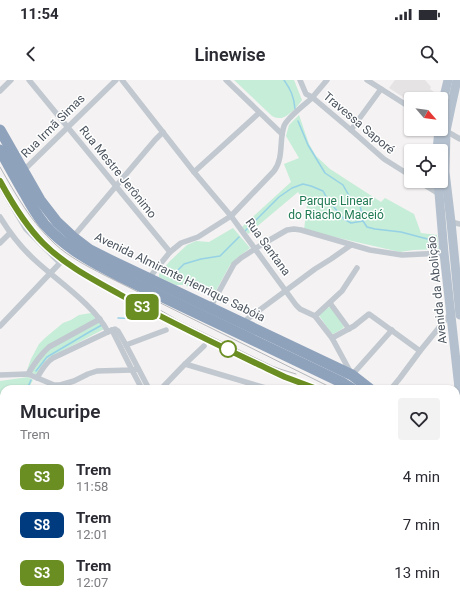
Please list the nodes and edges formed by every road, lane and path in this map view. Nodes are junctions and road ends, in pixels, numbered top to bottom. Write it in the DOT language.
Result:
graph roads {
  1 [pos="11,80"];
  2 [pos="29,80"];
  3 [pos="116,80"];
  4 [pos="122,80"];
  5 [pos="226,80"];
  6 [pos="300,80"];
  7 [pos="327,80"];
  8 [pos="367,80"];
  9 [pos="448,80"];
  10 [pos="457,80"];
  11 [pos="381,89"];
  12 [pos="0,91"];
  13 [pos="445,92"];
  14 [pos="312,98"];
  15 [pos="404,104"];
  16 [pos="259,113"];
  17 [pos="448,115"];
  18 [pos="67,127"];
  19 [pos="0,130"];
  20 [pos="351,130"];
  21 [pos="164,132"];
  22 [pos="448,133"];
  23 [pos="282,134"];
  24 [pos="460,139"];
  25 [pos="0,150"];
  26 [pos="23,171"];
  27 [pos="194,172"];
  28 [pos="404,172"];
  29 [pos="0,185"];
  30 [pos="448,186"];
  31 [pos="116,187"];
  32 [pos="429,188"];
  33 [pos="439,188"];
  34 [pos="439,194"];
  35 [pos="231,216"];
  36 [pos="0,217"];
  37 [pos="456,223"];
  38 [pos="10,233"];
  39 [pos="73,237"];
  40 [pos="0,242"];
  41 [pos="351,245"];
  42 [pos="256,249"];
  43 [pos="170,252"];
  44 [pos="444,253"];
  45 [pos="357,268"];
  46 [pos="51,273"];
  47 [pos="124,273"];
  48 [pos="149,278"];
  49 [pos="286,291"];
  50 [pos="330,303"];
  51 [pos="459,304"];
  52 [pos="210,308"];
  53 [pos="456,314"];
  54 [pos="315,316"];
  55 [pos="101,320"];
  56 [pos="244,324"];
  57 [pos="0,326"];
  58 [pos="348,329"];
  59 [pos="109,330"];
  60 [pos="166,330"];
  61 [pos="392,330"];
  62 [pos="332,338"];
  63 [pos="126,345"];
  64 [pos="204,346"];
  65 [pos="420,351"];
  66 [pos="185,364"];
  67 [pos="138,369"];
  68 [pos="132,370"];
  69 [pos="0,375"];
  70 [pos="352,375"];
  71 [pos="33,376"];
  72 [pos="140,385"];
  73 [pos="147,385"];
  74 [pos="165,385"];
  75 [pos="256,385"];
  76 [pos="344,385"];
  77 [pos="365,385"];
  78 [pos="394,385"];
  79 [pos="459,385"];
  1 -- 12 [label="street"];
  2 -- 18 [label="street, Rua Mestre Jerônimo"];
  3 -- 18 [label="street, Rua Irmã Simas"];
  4 -- 21 [label="street, Rua Santana"];
  5 -- 16 [label="street"];
  6 -- 14 [label="street, Travessa Saporé"];
  7 -- 14 [label="street"];
  8 -- 11 [label="street"];
  9 -- 13 [label="main road"];
  10 -- 17 [label="main road, Avenida da Abolição"];
  11 -- 15 [label="street"];
  11 -- 20 [label="street"];
  14 -- 20 [label="street, Travessa Saporé"];
  14 -- 23 [label="street"];
  16 -- 23 [label="street"];
  16 -- 27 [label="street"];
  18 -- 26 [label="street, Rua Irmã Simas"];
  18 -- 31 [label="street, Rua Mestre Jerônimo"];
  19 -- 26 [label="highway, Avenida Almirante Henrique Sabóia"];
  20 -- 28 [label="street, Travessa Saporé"];
  21 -- 27 [label="street, Rua Santana"];
  21 -- 31 [label="street"];
  22 -- 24 [label="street"];
  23 -- 35 [label="street"];
  25 -- 47 [label="highway, Avenida Almirante Henrique Sabóia"];
  26 -- 39 [label="highway, Avenida Almirante Henrique Sabóia"];
  27 -- 35 [label="street, Rua Santana"];
  29 -- 46 [label="street"];
  30 -- 37 [label="main road, Avenida da Abolição"];
  31 -- 39 [label="street"];
  31 -- 43 [label="street, Rua Mestre Jerônimo"];
  32 -- 34 [label="street"];
  33 -- 34 [label="main road, Avenida da Abolição"];
  34 -- 44 [label="main road, Avenida da Abolição"];
  35 -- 42 [label="street, Rua Santana"];
  35 -- 43 [label="street"];
  36 -- 38 [label="street"];
  37 -- 51 [label="main road, Avenida da Abolição"];
  38 -- 40 [label="street"];
  38 -- 46 [label="street"];
  39 -- 47 [label="highway, Avenida Almirante Henrique Sabóia"];
  41 -- 42 [label="street"];
  41 -- 44 [label="street"];
  41 -- 49 [label="street"];
  42 -- 49 [label="street, Rua Santana"];
  42 -- 52 [label="street"];
  43 -- 48 [label="street"];
  44 -- 53 [label="main road, Avenida da Abolição"];
  45 -- 50 [label="street"];
  46 -- 55 [label="street"];
  46 -- 57 [label="street"];
  47 -- 48 [label="highway, Avenida Almirante Henrique Sabóia"];
  47 -- 76 [label="highway, Avenida Almirante Henrique Sabóia"];
  48 -- 52 [label="highway, Avenida Almirante Henrique Sabóia"];
  49 -- 54 [label="street, Rua Santana"];
  49 -- 56 [label="street"];
  50 -- 54 [label="street"];
  50 -- 58 [label="street"];
  51 -- 53 [label="main road, Avenida da Abolição"];
  52 -- 56 [label="highway, Avenida Almirante Henrique Sabóia"];
  53 -- 65 [label="street"];
  53 -- 79 [label="main road, Avenida da Abolição"];
  54 -- 62 [label="street, Rua Santana"];
  55 -- 59 [label="street"];
  55 -- 71 [label="street"];
  56 -- 70 [label="highway, Avenida Almirante Henrique Sabóia"];
  58 -- 61 [label="street"];
  58 -- 62 [label="street"];
  59 -- 63 [label="street"];
  59 -- 68 [label="street"];
  59 -- 71 [label="street"];
  60 -- 63 [label="street"];
  61 -- 65 [label="street"];
  61 -- 70 [label="street"];
  62 -- 70 [label="street, Rua Santana"];
  63 -- 67 [label="street"];
  64 -- 66 [label="street"];
  65 -- 78 [label="street"];
  66 -- 74 [label="street"];
  66 -- 75 [label="street"];
  67 -- 68 [label="street"];
  67 -- 73 [label="street"];
  68 -- 71 [label="street"];
  68 -- 72 [label="street"];
  69 -- 71 [label="street"];
  70 -- 77 [label="highway, Avenida Almirante Henrique Sabóia"];
}
